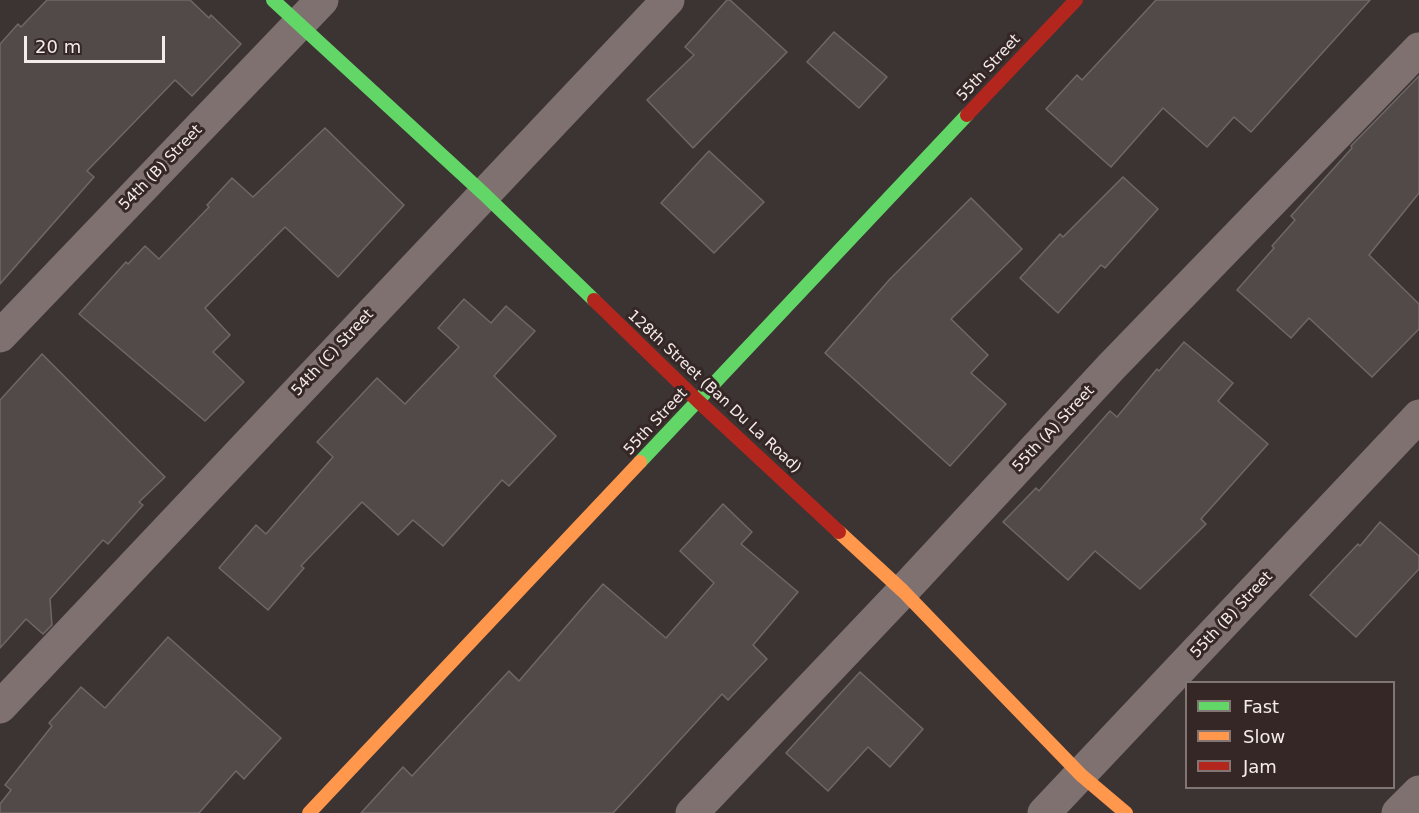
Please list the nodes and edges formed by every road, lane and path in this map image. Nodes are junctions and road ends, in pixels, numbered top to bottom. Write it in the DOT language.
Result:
graph roads {
  1 [pos="273,0"];
  2 [pos="322,0"];
  3 [pos="668,0"];
  4 [pos="1076,0"];
  5 [pos="298,25"];
  6 [pos="1419,49"];
  7 [pos="484,194"];
  8 [pos="0,336"];
  9 [pos="698,401"];
  10 [pos="1419,416"];
  11 [pos="903,591"];
  12 [pos="0,707"];
  13 [pos="1081,775"];
  14 [pos="1419,792"];
  15 [pos="309,813"];
  16 [pos="692,813"];
  17 [pos="1044,813"];
  18 [pos="1126,813"];
  19 [pos="1398,813"];
  1 -- 5 [label="street, 128th Street (Ban Du La Road)"];
  2 -- 5 [label="street, 54th (B) Street"];
  3 -- 7 [label="street, 54th (C) Street"];
  4 -- 9 [label="street, 55th Street"];
  5 -- 7 [label="street, 128th Street (Ban Du La Road)"];
  5 -- 8 [label="street, 54th (B) Street"];
  6 -- 11 [label="street, 55th (A) Street"];
  7 -- 9 [label="street, 128th Street (Ban Du La Road)"];
  7 -- 12 [label="street, 54th (C) Street"];
  9 -- 11 [label="street, 128th Street (Ban Du La Road)"];
  9 -- 15 [label="street, 55th Street"];
  10 -- 13 [label="street, 55th (B) Street"];
  11 -- 13 [label="street, 128th Street (Ban Du La Road)"];
  11 -- 16 [label="street, 55th (A) Street"];
  13 -- 17 [label="street, 55th (B) Street"];
  13 -- 18 [label="street, 128th Street (Ban Du La Road)"];
  14 -- 19 [label="street"];
}
